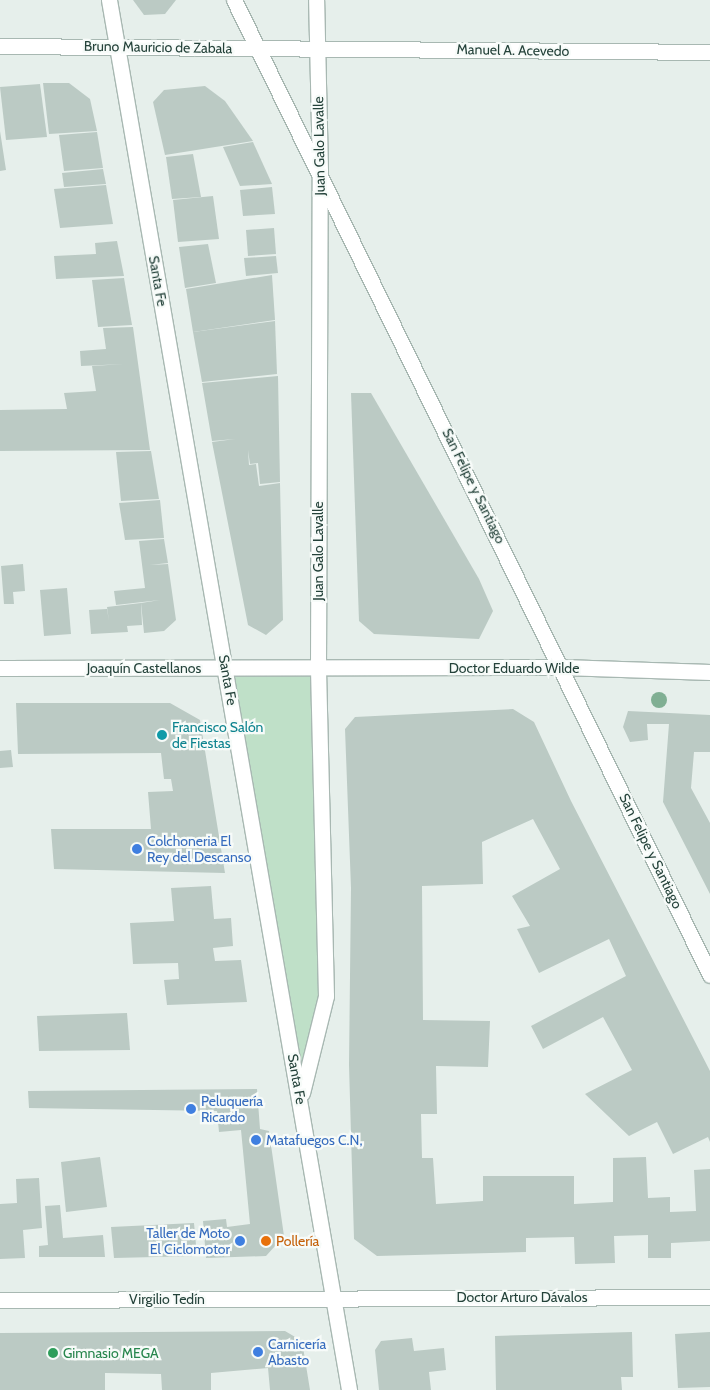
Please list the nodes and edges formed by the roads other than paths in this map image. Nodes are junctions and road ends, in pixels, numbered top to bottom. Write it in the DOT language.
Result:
graph roads {
  1 [pos="109,0"];
  2 [pos="234,0"];
  3 [pos="316,0"];
  4 [pos="0,46"];
  5 [pos="116,46"];
  6 [pos="260,48"];
  7 [pos="317,48"];
  8 [pos="710,52"];
  9 [pos="320,171"];
  10 [pos="562,667"];
  11 [pos="0,668"];
  12 [pos="226,668"];
  13 [pos="318,669"];
  14 [pos="710,672"];
  15 [pos="710,975"];
  16 [pos="301,1099"];
  17 [pos="710,1296"];
  18 [pos="333,1298"];
  19 [pos="0,1300"];
  20 [pos="349,1390"];
  1 -- 5 [label="street, Santa Fe"];
  2 -- 6 [label="street, San Felipe y Santiago"];
  3 -- 7 [label="street, Juan Galo Lavalle"];
  4 -- 5 [label="street, Bruno Mauricio de Zabala"];
  5 -- 6 [label="street, Bruno Mauricio de Zabala"];
  5 -- 12 [label="street, Santa Fe"];
  6 -- 7 [label="street, Bruno Mauricio de Zabala"];
  6 -- 9 [label="street, San Felipe y Santiago"];
  7 -- 8 [label="street, Manuel A. Acevedo"];
  7 -- 9 [label="street, Juan Galo Lavalle"];
  9 -- 10 [label="street, San Felipe y Santiago"];
  9 -- 13 [label="street, Juan Galo Lavalle"];
  10 -- 13 [label="street, Doctor Eduardo Wilde"];
  10 -- 14 [label="street, Doctor Eduardo Wilde"];
  10 -- 15 [label="street, San Felipe y Santiago"];
  11 -- 12 [label="street, Joaquín Castellanos"];
  12 -- 13 [label="street, Joaquín Castellanos"];
  12 -- 16 [label="street, Santa Fe"];
  13 -- 16 [label="street, Juan Galo Lavalle"];
  16 -- 18 [label="street, Santa Fe"];
  17 -- 18 [label="street, Doctor Arturo Dávalos"];
  18 -- 19 [label="street, Virgilio Tedín"];
  18 -- 20 [label="street, Santa Fe"];
}
